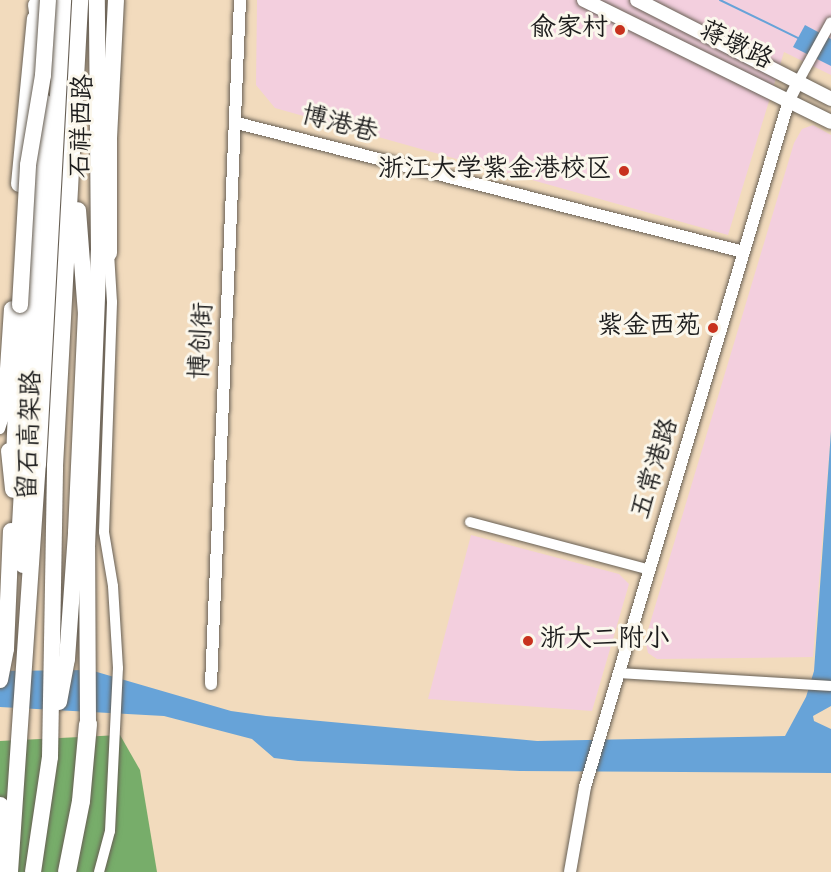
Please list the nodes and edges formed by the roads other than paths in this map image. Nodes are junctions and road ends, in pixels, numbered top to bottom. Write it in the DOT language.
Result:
graph roads {
  1 [pos="63,0"];
  2 [pos="80,0"];
  3 [pos="89,0"];
  4 [pos="97,0"];
  5 [pos="116,0"];
  6 [pos="240,0"];
  7 [pos="584,0"];
  8 [pos="637,0"];
  9 [pos="40,2"];
  10 [pos="828,27"];
  11 [pos="798,82"];
  12 [pos="831,99"];
  13 [pos="789,100"];
  14 [pos="831,122"];
  15 [pos="237,123"];
  16 [pos="744,252"];
  17 [pos="109,253"];
  18 [pos="28,305"];
  19 [pos="97,356"];
  20 [pos="3,422"];
  21 [pos="12,490"];
  22 [pos="470,522"];
  23 [pos="650,570"];
  24 [pos="619,673"];
  25 [pos="0,680"];
  26 [pos="211,684"];
  27 [pos="831,686"];
  28 [pos="24,700"];
  29 [pos="88,724"];
  30 [pos="50,757"];
  31 [pos="0,806"];
  32 [pos="4,869"];
  33 [pos="33,872"];
  34 [pos="67,872"];
  35 [pos="99,872"];
  36 [pos="570,872"];
  1 -- 28 [label="main road, 留石高架路"];
  2 -- 30 [label="main road, 留石高架路"];
  3 -- 30 [label="main road"];
  4 -- 19 [label="main road"];
  5 -- 17 [label="main road, 石祥西路"];
  6 -- 15 [label="street, 博创街"];
  7 -- 13 [label="main road, 蒋墩路"];
  8 -- 11 [label="main road, 蒋墩路"];
  9 -- 18 [label="main road, bridge"];
  9 -- 20 [label="main road"];
  10 -- 11 [label="street"];
  11 -- 12 [label="main road, 蒋墩路"];
  11 -- 13 [label="street, 五常港路"];
  13 -- 14 [label="main road, 蒋墩路"];
  13 -- 16 [label="street, 五常港路"];
  15 -- 16 [label="street, 博港巷"];
  15 -- 26 [label="street, 博创街"];
  16 -- 23 [label="street, 五常港路"];
  17 -- 19 [label="main road, 石祥西路"];
  17 -- 35 [label="street"];
  18 -- 21 [label="main road"];
  18 -- 28 [label="main road"];
  19 -- 29 [label="main road"];
  20 -- 21 [label="main road"];
  21 -- 25 [label="main road"];
  22 -- 23 [label="street"];
  23 -- 24 [label="street, 五常港路"];
  24 -- 27 [label="street"];
  24 -- 36 [label="street, 五常港路"];
  28 -- 32 [label="main road, 留石高架路"];
  29 -- 34 [label="highway"];
  30 -- 33 [label="main road, 留石高架路"];
  31 -- 32 [label="highway"];
}
